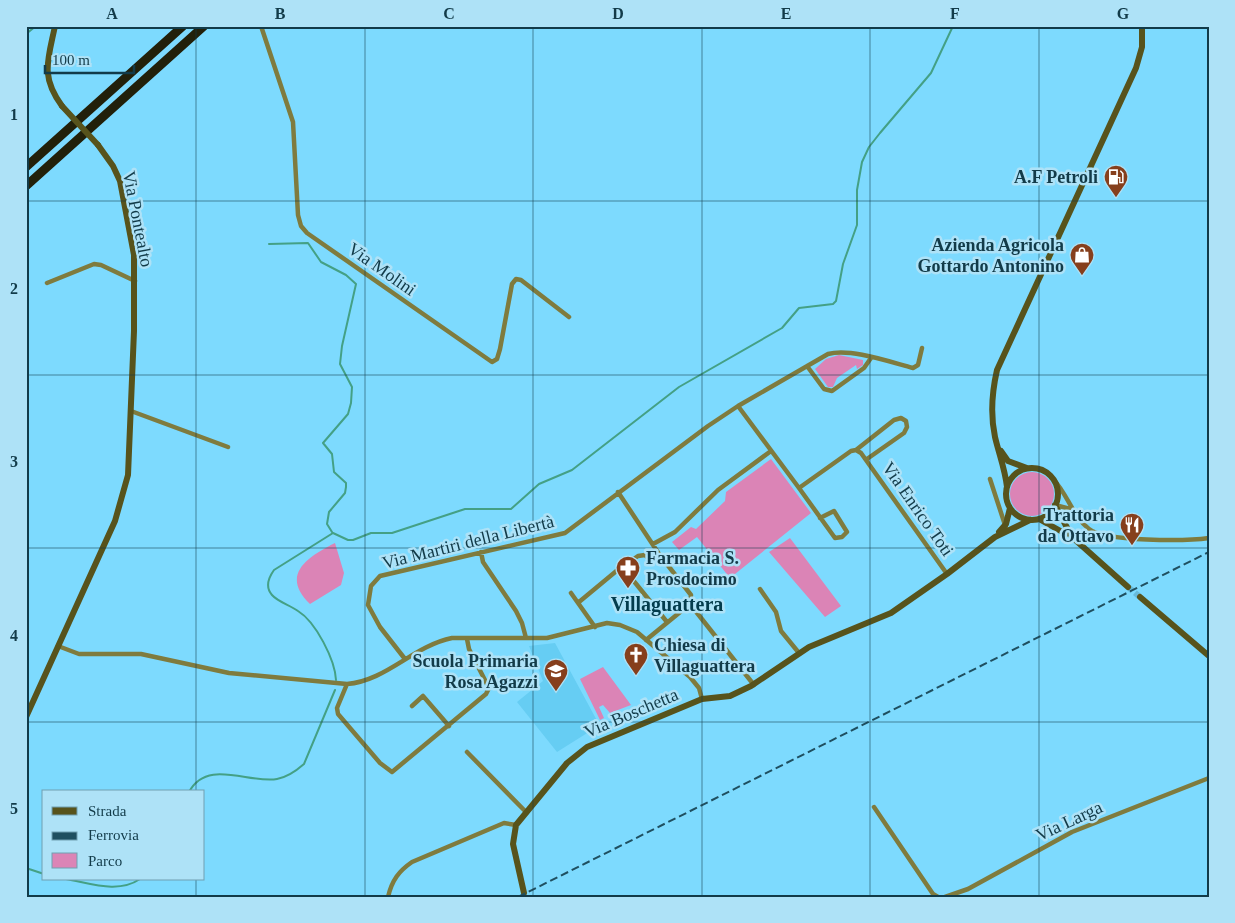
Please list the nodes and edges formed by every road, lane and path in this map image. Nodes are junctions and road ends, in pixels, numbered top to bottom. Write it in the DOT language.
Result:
graph roads {
  1 [pos="56,26"];
  2 [pos="182,26"];
  3 [pos="204,26"];
  4 [pos="261,26"];
  5 [pos="1142,26"];
  6 [pos="26,168"];
  7 [pos="26,186"];
  8 [pos="135,281"];
  9 [pos="47,283"];
  10 [pos="568,317"];
  11 [pos="922,348"];
  12 [pos="871,358"];
  13 [pos="807,366"];
  14 [pos="738,406"];
  15 [pos="131,411"];
  16 [pos="997,446"];
  17 [pos="228,447"];
  18 [pos="856,450"];
  19 [pos="771,451"];
  20 [pos="867,459"];
  21 [pos="1027,468"];
  22 [pos="990,479"];
  23 [pos="1053,479"];
  24 [pos="1007,487"];
  25 [pos="799,488"];
  26 [pos="618,492"];
  27 [pos="1055,505"];
  28 [pos="1010,508"];
  29 [pos="1075,511"];
  30 [pos="820,518"];
  31 [pos="1038,519"];
  32 [pos="1030,520"];
  33 [pos="1061,520"];
  34 [pos="1006,528"];
  35 [pos="1072,537"];
  36 [pos="1209,538"];
  37 [pos="653,544"];
  38 [pos="481,552"];
  39 [pos="652,562"];
  40 [pos="624,569"];
  41 [pos="948,574"];
  42 [pos="1128,586"];
  43 [pos="760,589"];
  44 [pos="571,593"];
  45 [pos="1140,597"];
  46 [pos="579,602"];
  47 [pos="690,604"];
  48 [pos="667,622"];
  49 [pos="595,626"];
  50 [pos="526,638"];
  51 [pos="467,639"];
  52 [pos="646,640"];
  53 [pos="58,646"];
  54 [pos="799,653"];
  55 [pos="1209,656"];
  56 [pos="405,659"];
  57 [pos="347,684"];
  58 [pos="754,685"];
  59 [pos="702,700"];
  60 [pos="412,706"];
  61 [pos="26,717"];
  62 [pos="449,726"];
  63 [pos="467,752"];
  64 [pos="1209,778"];
  65 [pos="874,807"];
  66 [pos="525,812"];
  67 [pos="516,825"];
  68 [pos="524,893"];
  69 [pos="388,897"];
  70 [pos="938,897"];
  71 [pos="945,897"];
  1 -- 8 [label="street, Via Pontealto, bridge"];
  2 -- 6 [label="highway"];
  3 -- 7 [label="highway"];
  4 -- 10 [label="street, Via Molini"];
  5 -- 16 [label="street"];
  8 -- 9 [label="street"];
  8 -- 15 [label="street, Via Pontealto"];
  11 -- 12 [label="street, Via Martiri della Libertà"];
  12 -- 13 [label="street, Via Martiri della Libertà"];
  12 -- 13 [label="street"];
  13 -- 14 [label="street, Via Martiri della Libertà"];
  14 -- 19 [label="street"];
  14 -- 26 [label="street, Via Martiri della Libertà"];
  15 -- 17 [label="street"];
  15 -- 53 [label="street, Via Pontealto"];
  16 -- 21 [label="street"];
  16 -- 24 [label="street"];
  18 -- 20 [label="street, Via Enrico Toti"];
  18 -- 20 [label="street, Via Enrico Toti"];
  18 -- 25 [label="street, Via Enrico Toti"];
  19 -- 25 [label="street"];
  19 -- 37 [label="street"];
  20 -- 41 [label="street, Via Enrico Toti"];
  21 -- 23 [label="street"];
  21 -- 24 [label="street"];
  22 -- 34 [label="street"];
  23 -- 27 [label="street"];
  23 -- 29 [label="street"];
  24 -- 28 [label="street"];
  25 -- 30 [label="street"];
  26 -- 37 [label="street"];
  26 -- 38 [label="street, Via Martiri della Libertà"];
  27 -- 29 [label="street"];
  27 -- 31 [label="street"];
  27 -- 33 [label="street"];
  28 -- 32 [label="street"];
  28 -- 34 [label="street"];
  29 -- 33 [label="street"];
  29 -- 36 [label="street"];
  30 -- 30 [label="street"];
  31 -- 32 [label="street"];
  31 -- 35 [label="street"];
  32 -- 34 [label="street"];
  33 -- 35 [label="street"];
  34 -- 41 [label="street, Via Boschetta"];
  35 -- 42 [label="street"];
  37 -- 47 [label="street"];
  38 -- 50 [label="street"];
  38 -- 56 [label="street, Via Martiri della Libertà"];
  39 -- 40 [label="street"];
  40 -- 46 [label="street"];
  40 -- 48 [label="street"];
  41 -- 54 [label="street, Via Boschetta"];
  43 -- 54 [label="street"];
  44 -- 46 [label="street"];
  45 -- 55 [label="street"];
  46 -- 49 [label="street"];
  47 -- 48 [label="street"];
  47 -- 58 [label="street"];
  48 -- 52 [label="street"];
  49 -- 50 [label="street"];
  49 -- 52 [label="street"];
  50 -- 51 [label="street"];
  51 -- 56 [label="street"];
  51 -- 62 [label="street"];
  52 -- 59 [label="street"];
  53 -- 57 [label="street"];
  53 -- 61 [label="street, Via Pontealto"];
  54 -- 58 [label="street, Via Boschetta"];
  56 -- 57 [label="street"];
  57 -- 62 [label="street"];
  58 -- 59 [label="street, Via Boschetta"];
  59 -- 66 [label="street, Via Boschetta"];
  60 -- 62 [label="street"];
  63 -- 66 [label="street"];
  64 -- 71 [label="street, Via Larga"];
  65 -- 70 [label="street"];
  66 -- 67 [label="street, Via Boschetta"];
  67 -- 68 [label="street"];
  67 -- 69 [label="street"];
}
